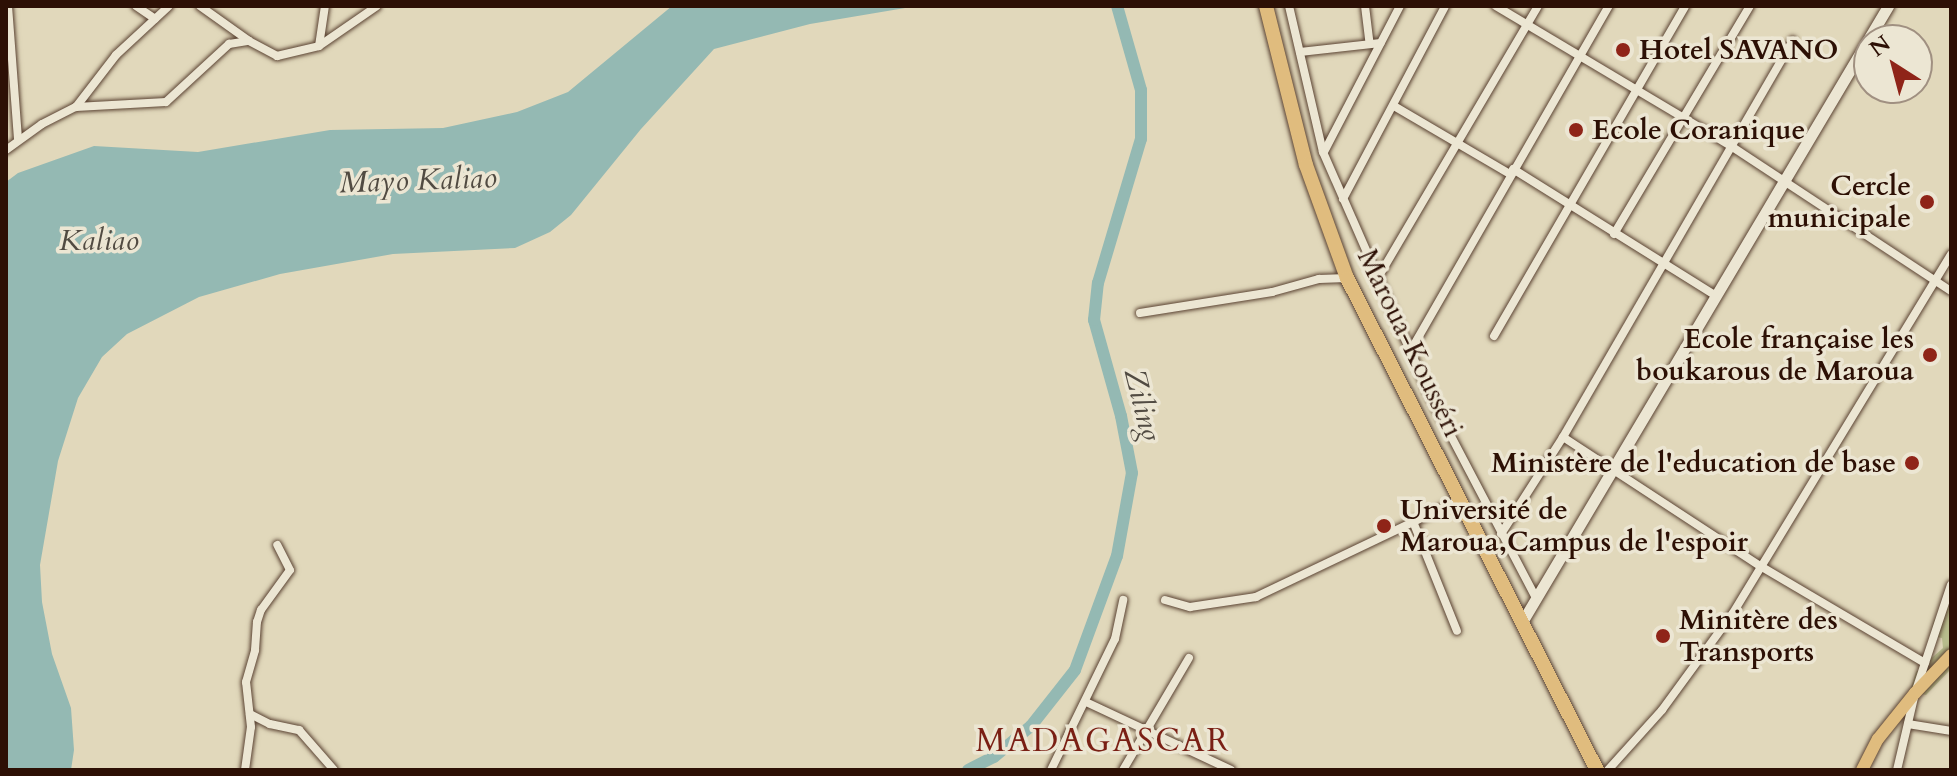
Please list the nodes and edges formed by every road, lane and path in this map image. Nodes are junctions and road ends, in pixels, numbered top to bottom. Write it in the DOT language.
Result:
graph roads {
  1 [pos="8,6"];
  2 [pos="136,6"];
  3 [pos="169,6"];
  4 [pos="200,6"];
  5 [pos="325,6"];
  6 [pos="377,6"];
  7 [pos="1266,6"];
  8 [pos="1289,6"];
  9 [pos="1365,6"];
  10 [pos="1400,6"];
  11 [pos="1445,6"];
  12 [pos="1496,6"];
  13 [pos="1538,6"];
  14 [pos="1609,6"];
  15 [pos="1685,6"];
  16 [pos="1750,6"];
  17 [pos="1888,6"];
  18 [pos="155,19"];
  19 [pos="1527,25"];
  20 [pos="249,41"];
  21 [pos="1793,41"];
  22 [pos="1380,43"];
  23 [pos="8,44"];
  24 [pos="1370,44"];
  25 [pos="319,46"];
  26 [pos="1300,52"];
  27 [pos="1581,55"];
  28 [pos="1639,89"];
  29 [pos="1394,106"];
  30 [pos="76,107"];
  31 [pos="1684,117"];
  32 [pos="18,139"];
  33 [pos="1458,144"];
  34 [pos="1731,146"];
  35 [pos="6,150"];
  36 [pos="1323,152"];
  37 [pos="1512,172"];
  38 [pos="1784,181"];
  39 [pos="1343,199"];
  40 [pos="1571,206"];
  41 [pos="1614,234"];
  42 [pos="1951,254"];
  43 [pos="1662,264"];
  44 [pos="1379,276"];
  45 [pos="1347,278"];
  46 [pos="1935,281"];
  47 [pos="1951,291"];
  48 [pos="1716,296"];
  49 [pos="1140,313"];
  50 [pos="1494,336"];
  51 [pos="1411,350"];
  52 [pos="1563,437"];
  53 [pos="1613,469"];
  54 [pos="1459,500"];
  55 [pos="1414,524"];
  56 [pos="1501,534"];
  57 [pos="277,545"];
  58 [pos="1762,567"];
  59 [pos="1951,585"];
  60 [pos="1535,596"];
  61 [pos="1123,600"];
  62 [pos="1165,600"];
  63 [pos="1522,622"];
  64 [pos="1457,631"];
  65 [pos="1951,655"];
  66 [pos="1189,658"];
  67 [pos="1925,663"];
  68 [pos="1915,693"];
  69 [pos="1086,702"];
  70 [pos="250,714"];
  71 [pos="1908,724"];
  72 [pos="1146,731"];
  73 [pos="1951,731"];
  74 [pos="1592,767"];
  75 [pos="245,770"];
  76 [pos="334,770"];
  77 [pos="1051,770"];
  78 [pos="1123,770"];
  79 [pos="1231,770"];
  80 [pos="1608,770"];
  81 [pos="1862,770"];
  82 [pos="1897,770"];
  1 -- 23 [label="street"];
  2 -- 18 [label="street"];
  3 -- 18 [label="street"];
  4 -- 20 [label="street"];
  5 -- 25 [label="street"];
  6 -- 25 [label="street"];
  7 -- 45 [label="highway, Maroua-Kousséri"];
  8 -- 26 [label="street"];
  9 -- 24 [label="street"];
  10 -- 22 [label="street"];
  11 -- 29 [label="street"];
  12 -- 19 [label="street"];
  13 -- 19 [label="street"];
  14 -- 27 [label="street"];
  15 -- 28 [label="street"];
  16 -- 31 [label="street"];
  17 -- 38 [label="street"];
  18 -- 30 [label="street"];
  19 -- 27 [label="street"];
  19 -- 33 [label="street"];
  20 -- 25 [label="street"];
  20 -- 30 [label="street"];
  21 -- 34 [label="street"];
  22 -- 24 [label="street"];
  22 -- 36 [label="street"];
  23 -- 32 [label="street"];
  24 -- 26 [label="street"];
  26 -- 36 [label="street"];
  27 -- 28 [label="street"];
  27 -- 37 [label="street"];
  28 -- 31 [label="street"];
  28 -- 40 [label="street"];
  29 -- 33 [label="street"];
  29 -- 39 [label="street"];
  30 -- 32 [label="street"];
  31 -- 34 [label="street"];
  31 -- 41 [label="street"];
  32 -- 35 [label="street"];
  33 -- 37 [label="street"];
  33 -- 44 [label="street"];
  34 -- 38 [label="street"];
  34 -- 43 [label="street"];
  36 -- 39 [label="street"];
  37 -- 40 [label="street"];
  37 -- 51 [label="street"];
  38 -- 46 [label="street"];
  38 -- 48 [label="street"];
  39 -- 44 [label="street"];
  40 -- 41 [label="street"];
  40 -- 50 [label="street"];
  41 -- 43 [label="street"];
  42 -- 46 [label="street"];
  43 -- 48 [label="street"];
  43 -- 52 [label="street"];
  44 -- 51 [label="street"];
  45 -- 49 [label="street"];
  45 -- 54 [label="highway, Maroua-Kousséri"];
  46 -- 47 [label="street"];
  46 -- 58 [label="street"];
  48 -- 53 [label="street"];
  51 -- 56 [label="street"];
  52 -- 53 [label="street"];
  52 -- 56 [label="street"];
  53 -- 58 [label="street"];
  53 -- 60 [label="street"];
  54 -- 55 [label="street"];
  54 -- 63 [label="highway, Maroua-Kousséri"];
  55 -- 62 [label="street"];
  55 -- 64 [label="street"];
  56 -- 60 [label="street"];
  57 -- 70 [label="street"];
  58 -- 67 [label="street"];
  58 -- 80 [label="street"];
  59 -- 67 [label="street"];
  60 -- 63 [label="street"];
  61 -- 69 [label="street"];
  63 -- 74 [label="highway, Maroua-Kousséri"];
  65 -- 68 [label="main road"];
  66 -- 72 [label="street"];
  67 -- 68 [label="street"];
  68 -- 71 [label="street"];
  68 -- 81 [label="main road"];
  69 -- 72 [label="street"];
  69 -- 77 [label="street"];
  70 -- 75 [label="street"];
  70 -- 76 [label="street"];
  71 -- 73 [label="street"];
  71 -- 82 [label="street"];
  72 -- 78 [label="street"];
  72 -- 79 [label="street"];
}
